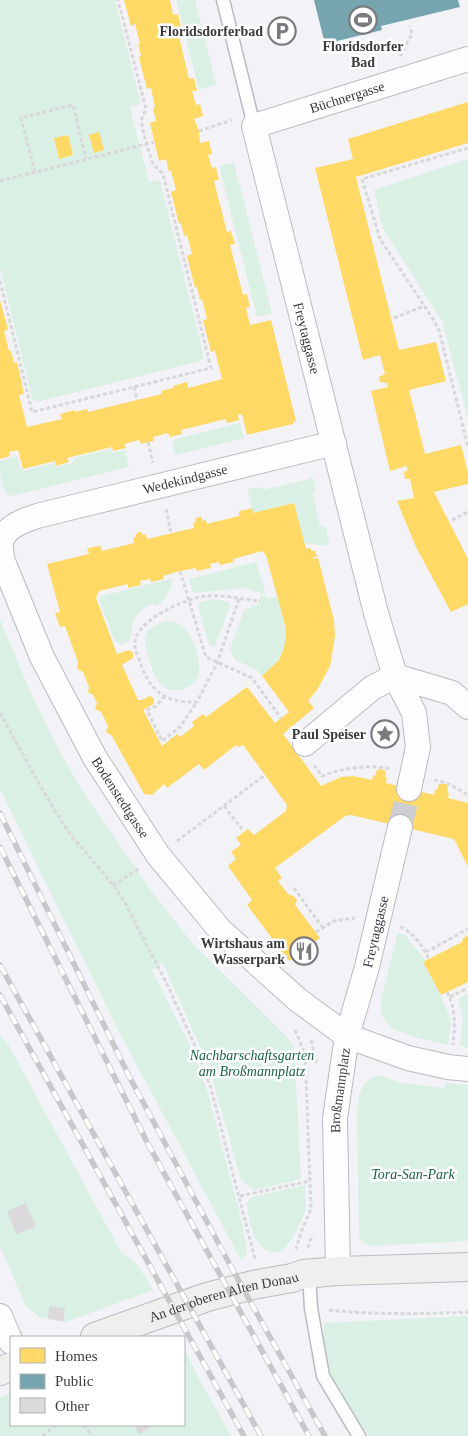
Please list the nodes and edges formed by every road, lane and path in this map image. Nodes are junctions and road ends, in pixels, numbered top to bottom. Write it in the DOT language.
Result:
graph roads {
  1 [pos="118,0"];
  2 [pos="223,0"];
  3 [pos="410,26"];
  4 [pos="398,58"];
  5 [pos="468,59"];
  6 [pos="253,120"];
  7 [pos="199,131"];
  8 [pos="154,142"];
  9 [pos="146,143"];
  10 [pos="468,148"];
  11 [pos="86,158"];
  12 [pos="35,172"];
  13 [pos="0,180"];
  14 [pos="0,281"];
  15 [pos="424,306"];
  16 [pos="394,318"];
  17 [pos="134,387"];
  18 [pos="137,400"];
  19 [pos="334,443"];
  20 [pos="468,447"];
  21 [pos="468,512"];
  22 [pos="37,516"];
  23 [pos="452,520"];
  24 [pos="180,572"];
  25 [pos="239,599"];
  26 [pos="189,601"];
  27 [pos="260,601"];
  28 [pos="217,663"];
  29 [pos="395,676"];
  30 [pos="164,696"];
  31 [pos="196,702"];
  32 [pos="468,707"];
  33 [pos="0,713"];
  34 [pos="281,718"];
  35 [pos="305,744"];
  36 [pos="264,775"];
  37 [pos="412,779"];
  38 [pos="468,795"];
  39 [pos="224,806"];
  40 [pos="400,827"];
  41 [pos="242,829"];
  42 [pos="148,866"];
  43 [pos="113,885"];
  44 [pos="294,888"];
  45 [pos="322,927"];
  46 [pos="468,929"];
  47 [pos="426,952"];
  48 [pos="468,988"];
  49 [pos="447,992"];
  50 [pos="450,997"];
  51 [pos="296,1031"];
  52 [pos="347,1036"];
  53 [pos="311,1039"];
  54 [pos="458,1068"];
  55 [pos="318,1071"];
  56 [pos="309,1181"];
  57 [pos="240,1196"];
  58 [pos="314,1229"];
  59 [pos="256,1260"];
  60 [pos="468,1267"];
  61 [pos="302,1268"];
  62 [pos="346,1271"];
  63 [pos="311,1308"];
  64 [pos="468,1312"];
  65 [pos="0,1316"];
  66 [pos="98,1336"];
  67 [pos="10,1340"];
  68 [pos="55,1426"];
  69 [pos="43,1436"];
  70 [pos="359,1436"];
  1 -- 9 [label="path"];
  2 -- 6 [label="lane, Freytaggasse"];
  3 -- 4 [label="path"];
  5 -- 6 [label="street, Büchnergasse"];
  6 -- 7 [label="path"];
  6 -- 19 [label="street, Freytaggasse"];
  8 -- 9 [label="path"];
  9 -- 11 [label="path"];
  9 -- 17 [label="path"];
  10 -- 15 [label="path"];
  11 -- 12 [label="path"];
  11 -- 12 [label="path"];
  12 -- 13 [label="path"];
  14 -- 17 [label="path"];
  15 -- 16 [label="path"];
  15 -- 20 [label="path"];
  17 -- 18 [label="path"];
  19 -- 22 [label="street, Wedekindgasse"];
  19 -- 29 [label="street, Freytaggasse"];
  21 -- 23 [label="path"];
  22 -- 42 [label="street, Bodenstedtgasse"];
  24 -- 26 [label="path"];
  25 -- 26 [label="path"];
  25 -- 27 [label="path"];
  25 -- 28 [label="path"];
  26 -- 28 [label="path"];
  26 -- 30 [label="path"];
  28 -- 31 [label="path"];
  28 -- 34 [label="path"];
  29 -- 32 [label="street"];
  29 -- 35 [label="street"];
  29 -- 37 [label="street, Freytaggasse"];
  30 -- 31 [label="path"];
  30 -- 31 [label="path"];
  33 -- 43 [label="path"];
  35 -- 37 [label="path"];
  36 -- 39 [label="path"];
  37 -- 38 [label="path"];
  39 -- 41 [label="path"];
  39 -- 42 [label="path"];
  40 -- 52 [label="street, Freytaggasse"];
  42 -- 43 [label="path"];
  42 -- 52 [label="street, Bodenstedtgasse"];
  43 -- 57 [label="path"];
  44 -- 45 [label="path"];
  46 -- 47 [label="path"];
  48 -- 50 [label="path"];
  49 -- 50 [label="path"];
  50 -- 54 [label="path"];
  51 -- 56 [label="path"];
  52 -- 54 [label="street, Broßmannplatz"];
  52 -- 62 [label="street, Broßmannplatz"];
  53 -- 55 [label="path"];
  56 -- 57 [label="path"];
  56 -- 61 [label="path"];
  57 -- 59 [label="path"];
  58 -- 61 [label="path"];
  60 -- 62 [label="street"];
  61 -- 62 [label="street, An der oberen Alten Donau"];
  61 -- 63 [label="lane"];
  61 -- 66 [label="street, An der oberen Alten Donau"];
  63 -- 64 [label="path"];
  63 -- 70 [label="lane"];
  65 -- 67 [label="street"];
  68 -- 69 [label="path"];
}
